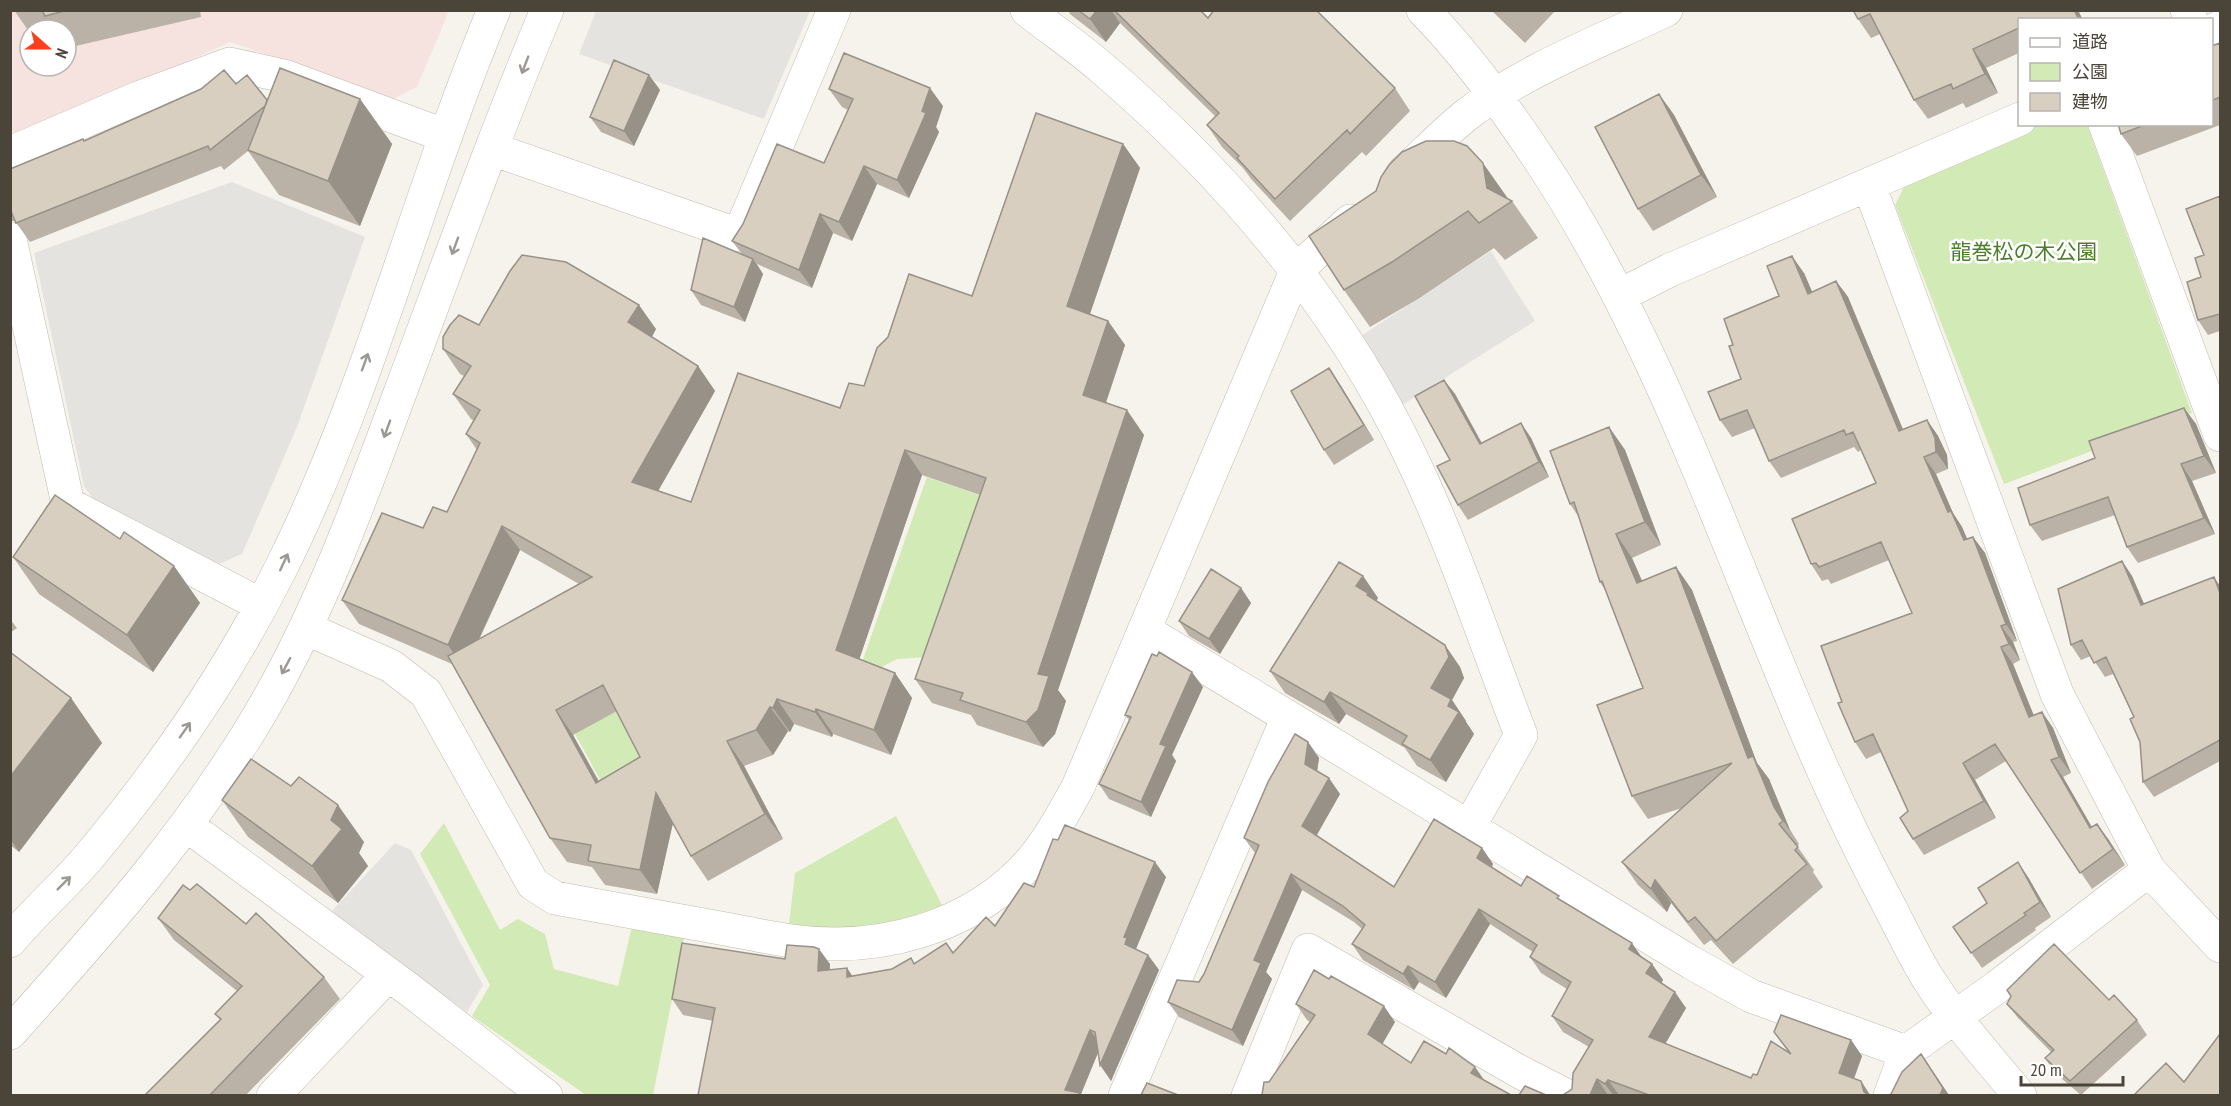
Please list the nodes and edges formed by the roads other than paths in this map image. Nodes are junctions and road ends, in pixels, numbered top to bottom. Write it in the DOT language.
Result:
graph roads {
  1 [pos="494,10"];
  2 [pos="547,10"];
  3 [pos="834,10"];
  4 [pos="1028,10"];
  5 [pos="1423,10"];
  6 [pos="1666,10"];
  7 [pos="1497,95"];
  8 [pos="2018,119"];
  9 [pos="2106,126"];
  10 [pos="446,136"];
  11 [pos="492,149"];
  12 [pos="10,153"];
  13 [pos="1869,185"];
  14 [pos="10,239"];
  15 [pos="1296,271"];
  16 [pos="1621,296"];
  17 [pos="2220,435"];
  18 [pos="261,605"];
  19 [pos="305,628"];
  20 [pos="1144,630"];
  21 [pos="1288,717"];
  22 [pos="188,826"];
  23 [pos="1469,826"];
  24 [pos="2149,870"];
  25 [pos="17,928"];
  26 [pos="2220,946"];
  27 [pos="388,975"];
  28 [pos="1955,1018"];
  29 [pos="10,1033"];
  30 [pos="1906,1052"];
  31 [pos="273,1095"];
  32 [pos="546,1095"];
  33 [pos="1125,1095"];
  34 [pos="1248,1095"];
  35 [pos="1568,1095"];
  36 [pos="1890,1095"];
  37 [pos="2020,1095"];
  1 -- 10 [label="street"];
  2 -- 11 [label="street, one-way"];
  3 -- 11 [label="street"];
  4 -- 15 [label="street"];
  5 -- 7 [label="street"];
  6 -- 7 [label="street"];
  7 -- 15 [label="street"];
  7 -- 16 [label="street"];
  8 -- 13 [label="street"];
  9 -- 17 [label="street"];
  10 -- 12 [label="street"];
  18 -- 10 [label="street, one-way"];
  11 -- 19 [label="street, one-way"];
  13 -- 16 [label="street"];
  13 -- 24 [label="street"];
  14 -- 18 [label="street"];
  15 -- 20 [label="street"];
  15 -- 23 [label="street"];
  16 -- 28 [label="street"];
  25 -- 18 [label="street, one-way"];
  19 -- 20 [label="street"];
  19 -- 22 [label="street, one-way"];
  20 -- 21 [label="street"];
  21 -- 23 [label="street"];
  21 -- 33 [label="street"];
  22 -- 27 [label="street"];
  22 -- 29 [label="street"];
  23 -- 30 [label="street"];
  24 -- 26 [label="street"];
  24 -- 28 [label="street"];
  27 -- 31 [label="street"];
  27 -- 32 [label="street"];
  28 -- 30 [label="street"];
  28 -- 37 [label="street"];
  30 -- 36 [label="street"];
  34 -- 35 [label="street"];
}
